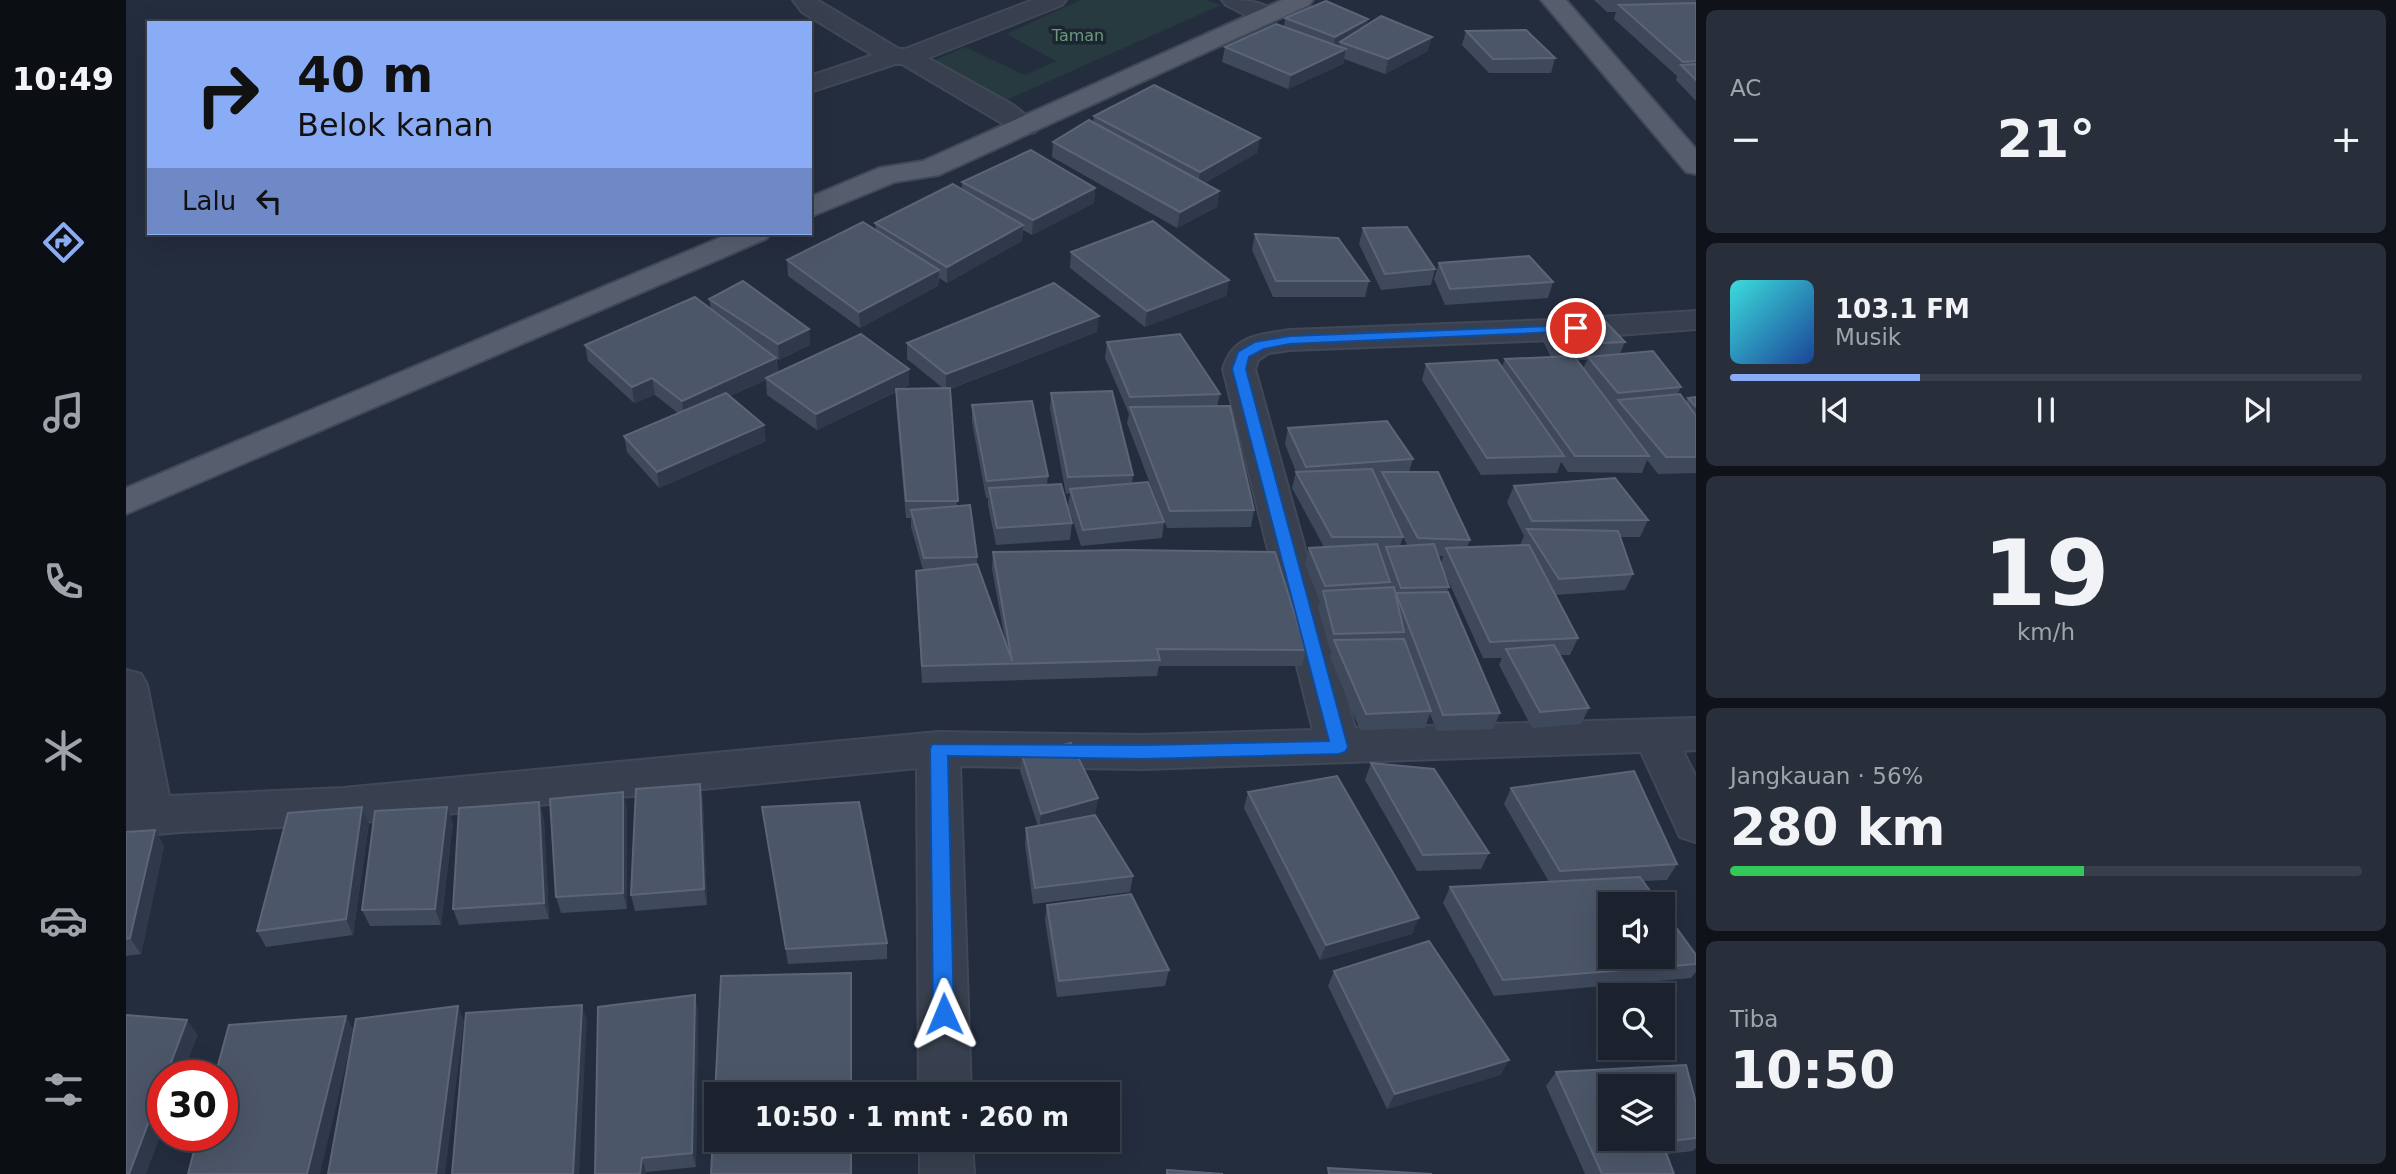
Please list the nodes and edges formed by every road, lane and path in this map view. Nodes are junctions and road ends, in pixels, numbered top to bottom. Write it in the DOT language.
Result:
graph roads {
  1 [pos="805,0"];
  2 [pos="1054,0"];
  3 [pos="1301,0"];
  4 [pos="1553,0"];
  5 [pos="1240,1"];
  6 [pos="1267,16"];
  7 [pos="901,56"];
  8 [pos="812,84"];
  9 [pos="1004,111"];
  10 [pos="1026,126"];
  11 [pos="956,130"];
  12 [pos="919,145"];
  13 [pos="1696,166"];
  14 [pos="888,174"];
  15 [pos="812,205"];
  16 [pos="751,235"];
  17 [pos="1696,320"];
  18 [pos="126,502"];
  19 [pos="126,685"];
  20 [pos="1675,735"];
  21 [pos="1339,747"];
  22 [pos="939,749"];
  23 [pos="138,817"];
  24 [pos="1696,824"];
  25 [pos="945,1082"];
  26 [pos="946,1152"];
  27 [pos="947,1174"];
  1 -- 7 [label="street"];
  2 -- 7 [label="street"];
  3 -- 6 [label="main road"];
  4 -- 13 [label="main road"];
  5 -- 6 [label="street"];
  5 -- 9 [label="main road"];
  6 -- 10 [label="main road"];
  7 -- 8 [label="street"];
  7 -- 9 [label="street"];
  9 -- 10 [label="street"];
  9 -- 11 [label="main road"];
  10 -- 14 [label="main road"];
  12 -- 14 [label="main road"];
  14 -- 15 [label="main road"];
  16 -- 18 [label="main road"];
  17 -- 21 [label="street"];
  19 -- 23 [label="street"];
  20 -- 21 [label="street"];
  20 -- 24 [label="street"];
  21 -- 22 [label="street"];
  22 -- 23 [label="street"];
  22 -- 25 [label="street"];
  26 -- 27 [label="street"];
}
